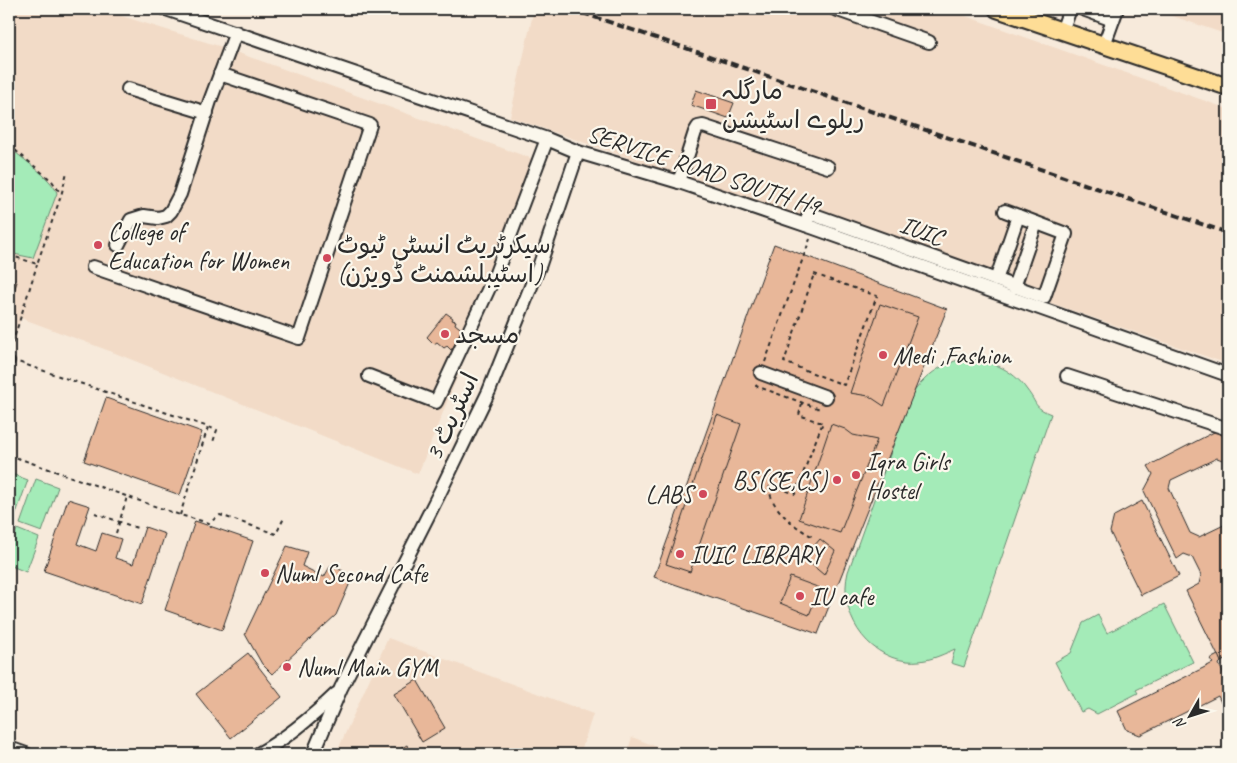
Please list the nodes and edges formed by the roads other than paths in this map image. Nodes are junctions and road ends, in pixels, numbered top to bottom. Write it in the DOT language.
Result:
graph roads {
  1 [pos="166,9"];
  2 [pos="835,9"];
  3 [pos="997,9"];
  4 [pos="1070,9"];
  5 [pos="1083,9"];
  6 [pos="1115,14"];
  7 [pos="1062,31"];
  8 [pos="236,32"];
  9 [pos="929,42"];
  10 [pos="1104,45"];
  11 [pos="220,74"];
  12 [pos="1227,84"];
  13 [pos="128,89"];
  14 [pos="207,113"];
  15 [pos="547,139"];
  16 [pos="578,152"];
  17 [pos="828,167"];
  18 [pos="679,182"];
  19 [pos="1005,211"];
  20 [pos="1018,216"];
  21 [pos="810,222"];
  22 [pos="1036,223"];
  23 [pos="118,245"];
  24 [pos="93,267"];
  25 [pos="996,280"];
  26 [pos="1016,288"];
  27 [pos="761,373"];
  28 [pos="1228,375"];
  29 [pos="369,376"];
  30 [pos="1067,376"];
  31 [pos="826,397"];
  32 [pos="1228,429"];
  33 [pos="341,688"];
  34 [pos="9,748"];
  35 [pos="26,754"];
  36 [pos="258,754"];
  37 [pos="313,754"];
  1 -- 8 [label="street, SERVICE ROAD SOUTH H9"];
  2 -- 9 [label="street"];
  3 -- 7 [label="main road"];
  4 -- 7 [label="street"];
  5 -- 6 [label="street"];
  6 -- 10 [label="street"];
  7 -- 10 [label="main road"];
  8 -- 11 [label="street"];
  8 -- 15 [label="street, SERVICE ROAD SOUTH H9"];
  10 -- 12 [label="main road"];
  11 -- 14 [label="street"];
  11 -- 24 [label="street"];
  13 -- 14 [label="street"];
  14 -- 23 [label="street"];
  15 -- 16 [label="street, SERVICE ROAD SOUTH H9"];
  15 -- 29 [label="street"];
  16 -- 18 [label="street, SERVICE ROAD SOUTH H9"];
  16 -- 33 [label="street, اسٹریٹ 3"];
  17 -- 18 [label="street"];
  18 -- 21 [label="street, SERVICE ROAD SOUTH H9"];
  19 -- 20 [label="street"];
  20 -- 22 [label="street"];
  20 -- 25 [label="street"];
  21 -- 25 [label="street, IUIC"];
  21 -- 28 [label="street, SERVICE ROAD SOUTH H9"];
  22 -- 26 [label="street"];
  22 -- 26 [label="street, IUIC"];
  25 -- 26 [label="street, IUIC"];
  27 -- 31 [label="street"];
  30 -- 32 [label="street"];
  33 -- 36 [label="street"];
  33 -- 37 [label="street, اسٹریٹ 3"];
  34 -- 35 [label="street"];
}
